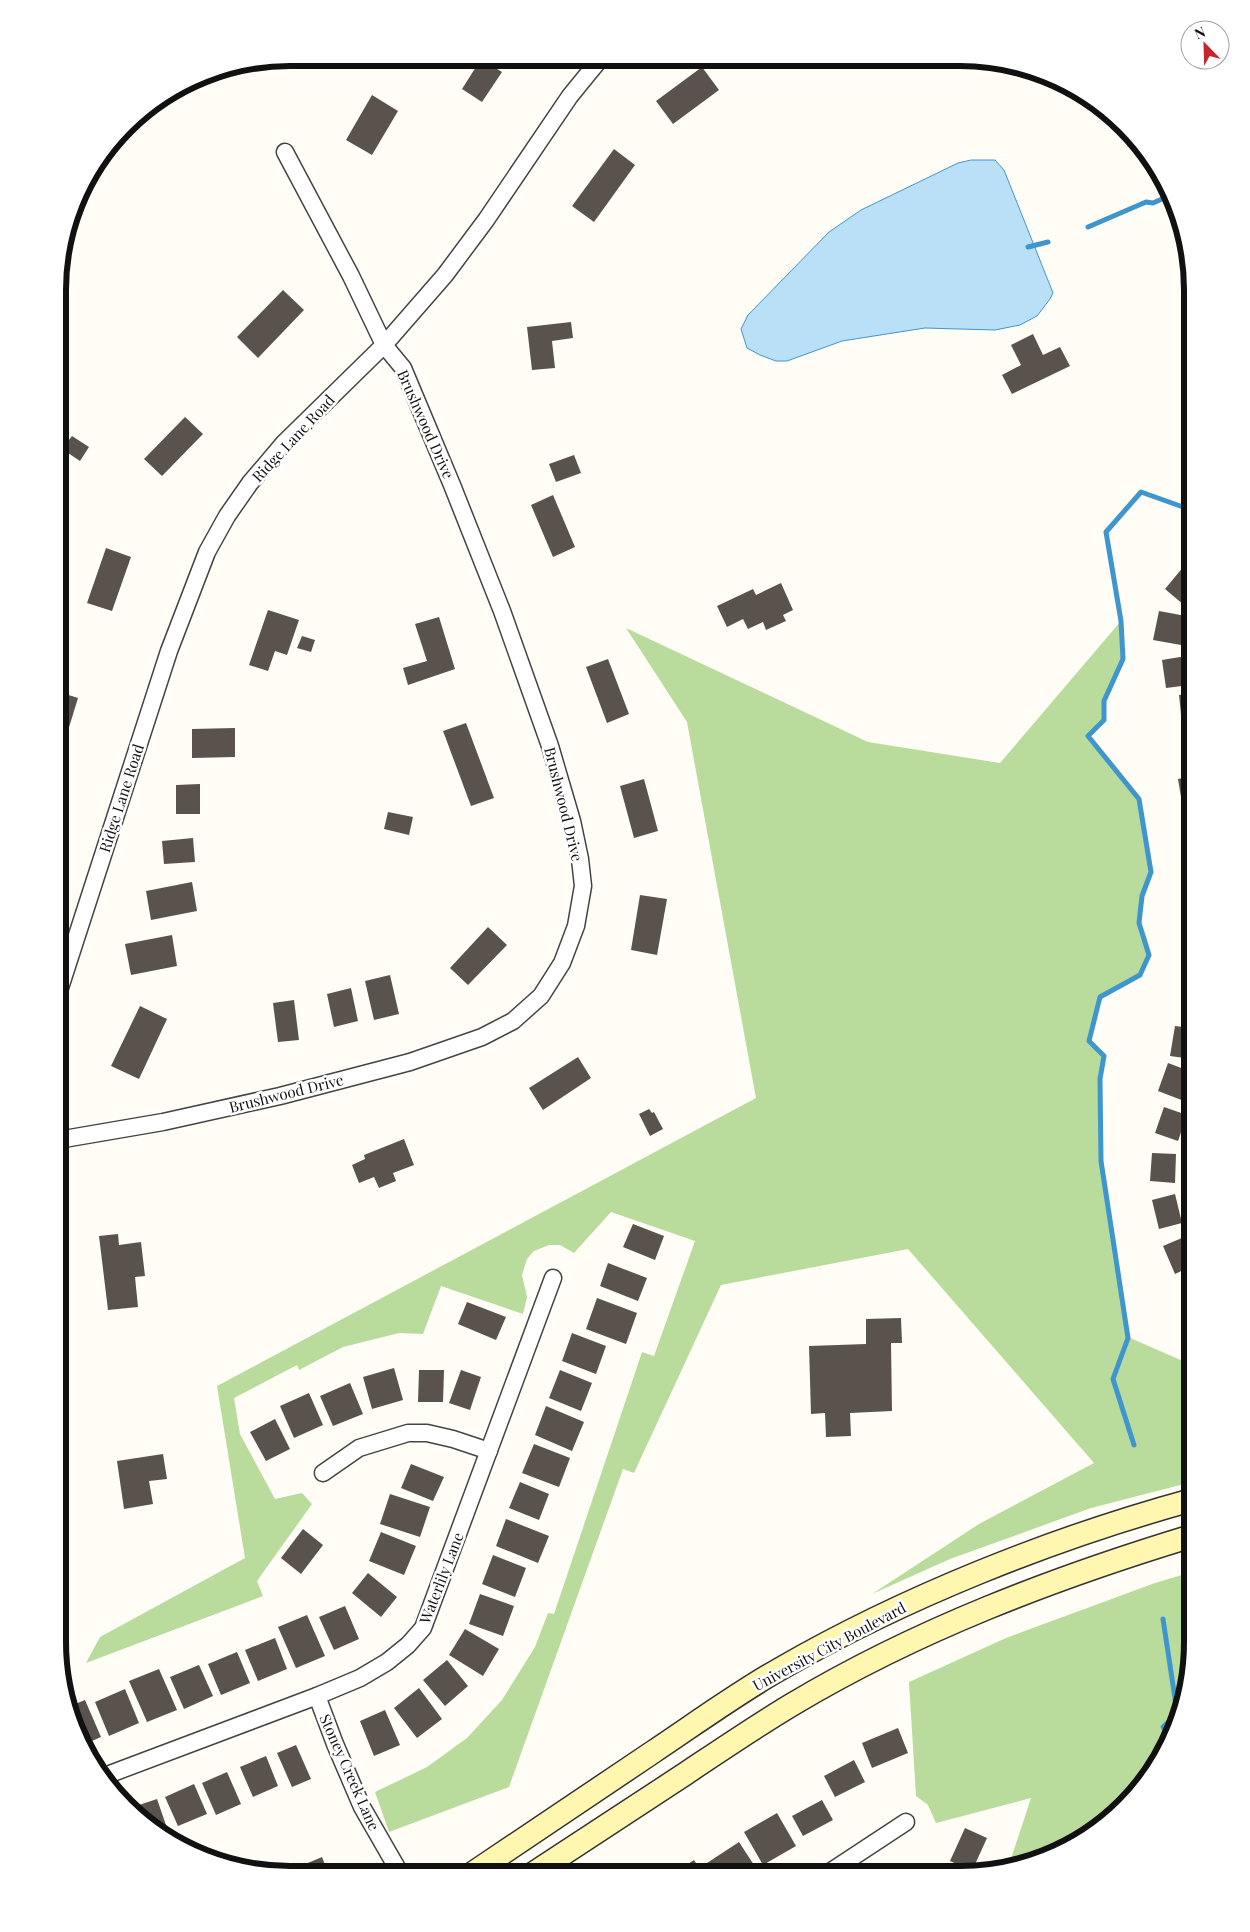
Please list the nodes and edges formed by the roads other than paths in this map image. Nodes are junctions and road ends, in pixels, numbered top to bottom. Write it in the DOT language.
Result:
graph roads {
  1 [pos="594,66"];
  2 [pos="285,152"];
  3 [pos="384,345"];
  4 [pos="66,969"];
  5 [pos="66,1139"];
  6 [pos="554,1278"];
  7 [pos="489,1451"];
  8 [pos="323,1473"];
  9 [pos="1184,1502"];
  10 [pos="1184,1538"];
  11 [pos="317,1696"];
  12 [pos="109,1774"];
  13 [pos="906,1822"];
  14 [pos="396,1866"];
  15 [pos="483,1866"];
  16 [pos="545,1866"];
  17 [pos="839,1866"];
  1 -- 3 [label="street, Ridge Lane Road"];
  2 -- 3 [label="street, Brushwood Drive"];
  3 -- 4 [label="street, Ridge Lane Road"];
  3 -- 5 [label="street, Brushwood Drive"];
  6 -- 7 [label="street, Waterlily Lane"];
  7 -- 8 [label="street"];
  7 -- 11 [label="street, Waterlily Lane"];
  9 -- 15 [label="main road, University City Boulevard"];
  10 -- 16 [label="main road"];
  11 -- 12 [label="street, Waterlily Lane"];
  11 -- 14 [label="street, Stoney Creek Lane"];
  13 -- 17 [label="street"];
}
